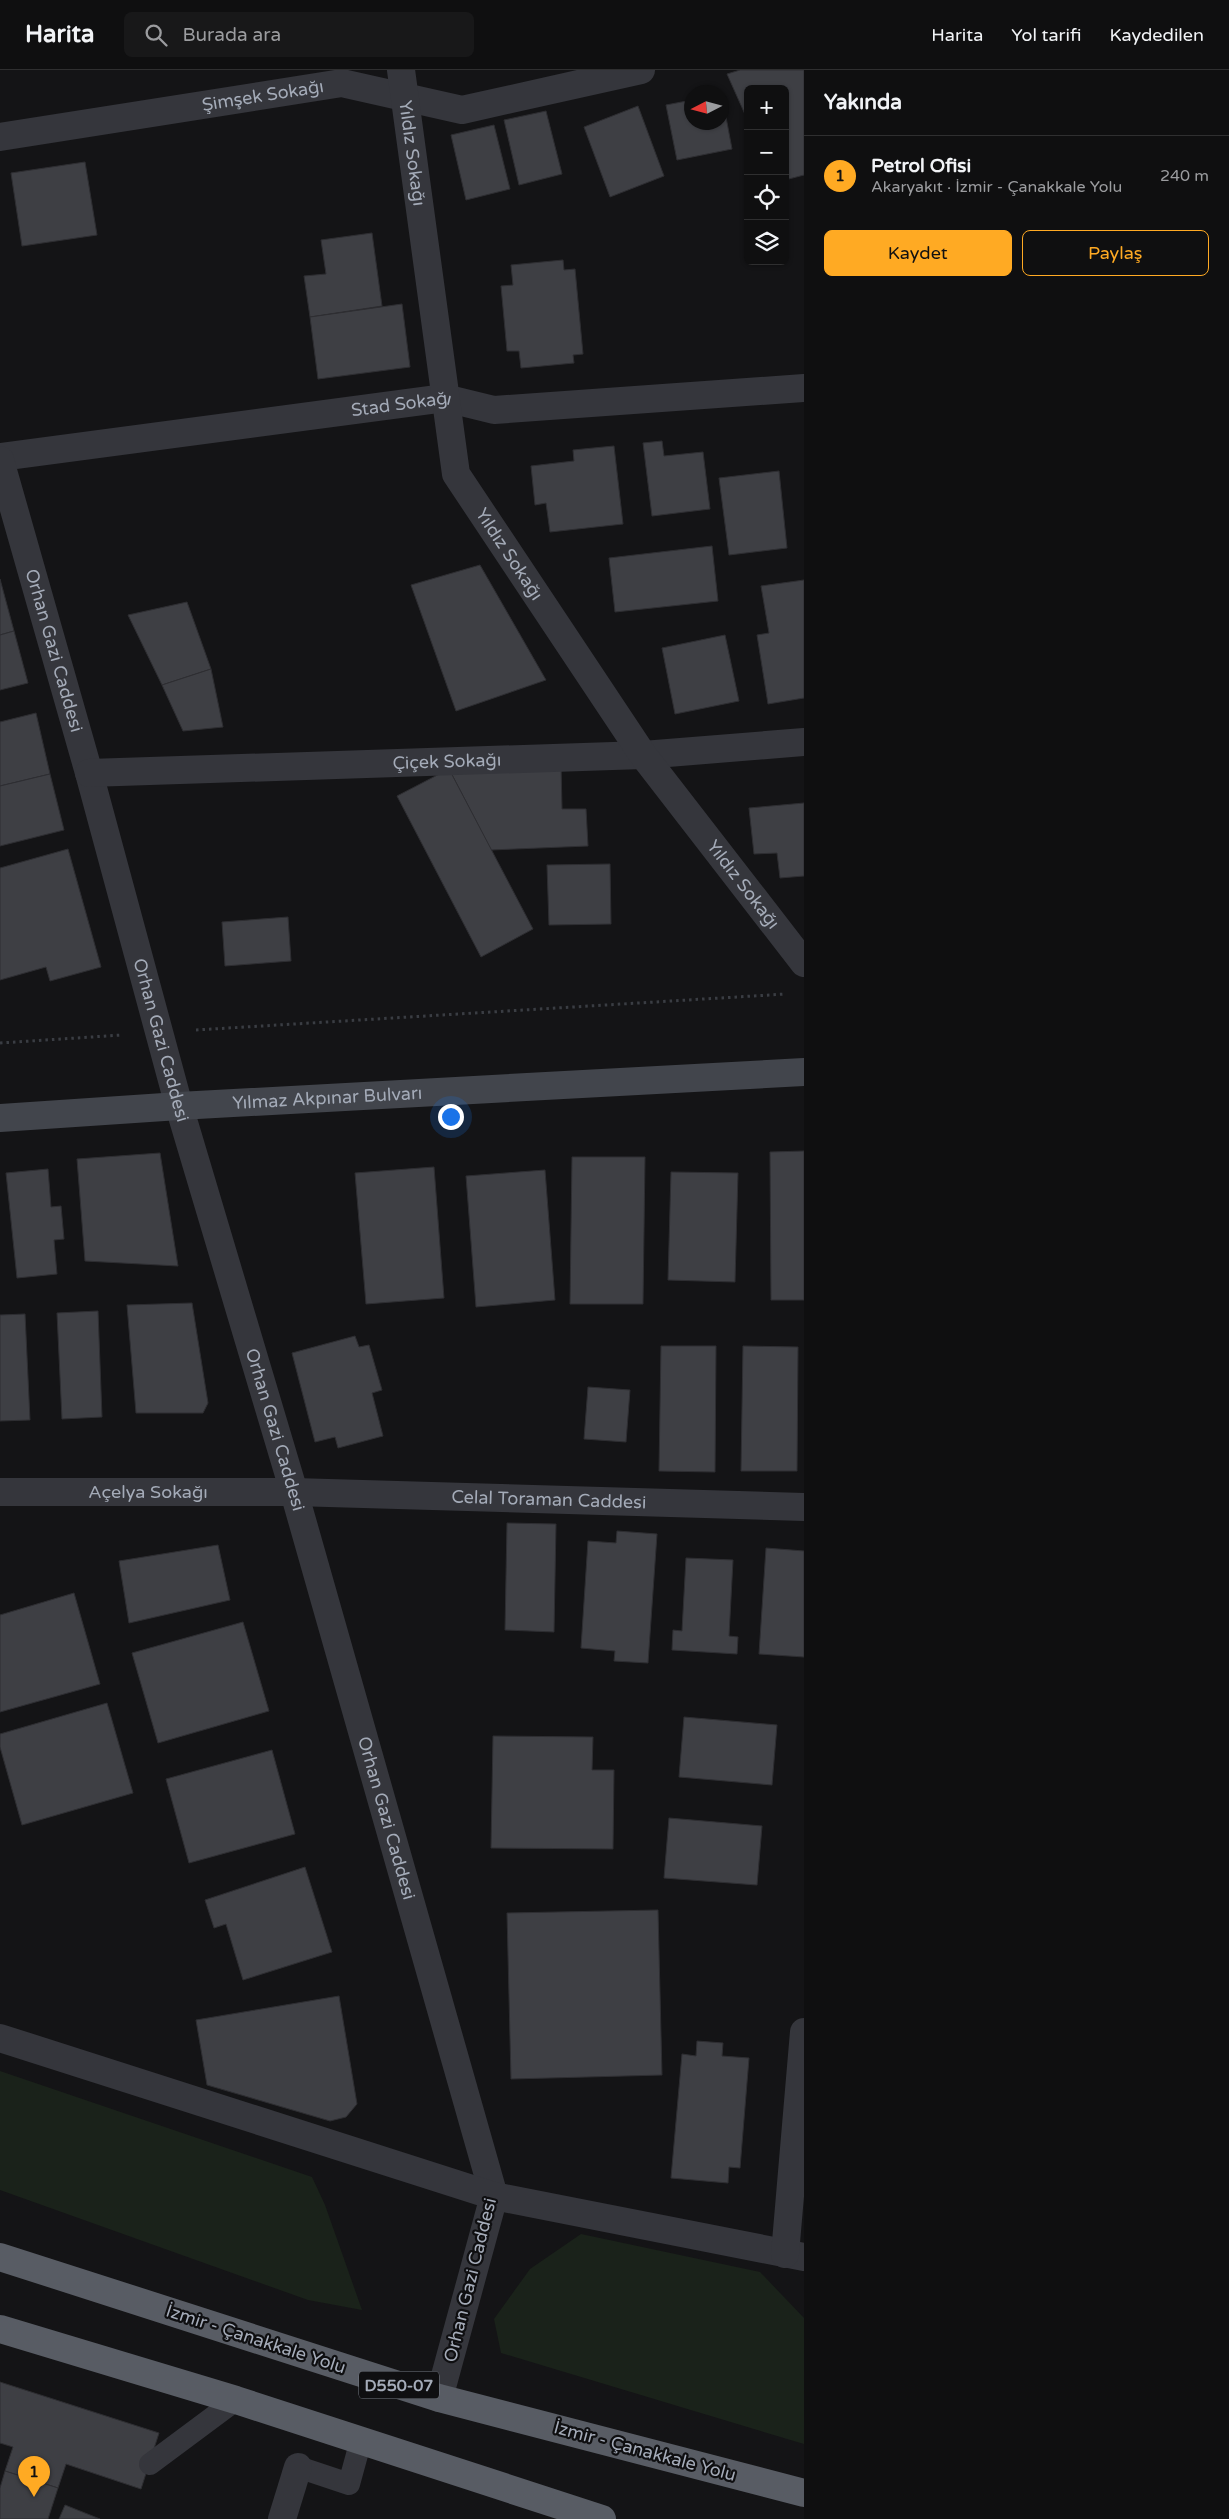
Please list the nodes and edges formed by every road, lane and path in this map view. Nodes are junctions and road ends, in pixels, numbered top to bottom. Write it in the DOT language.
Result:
graph roads {
  1 [pos="401,70"];
  2 [pos="641,70"];
  3 [pos="404,98"];
  4 [pos="0,137"];
  5 [pos="804,388"];
  6 [pos="445,398"];
  7 [pos="0,459"];
  8 [pos="804,742"];
  9 [pos="643,755"];
  10 [pos="89,773"];
  11 [pos="804,963"];
  12 [pos="794,994"];
  13 [pos="159,1032"];
  14 [pos="0,1043"];
  15 [pos="804,1072"];
  16 [pos="178,1106"];
  17 [pos="0,1118"];
  18 [pos="0,1492"];
  19 [pos="294,1492"];
  20 [pos="804,1506"];
  21 [pos="804,2032"];
  22 [pos="0,2038"];
  23 [pos="494,2196"];
  24 [pos="795,2256"];
  25 [pos="0,2257"];
  26 [pos="0,2329"];
  27 [pos="439,2398"];
  28 [pos="236,2400"];
  29 [pos="361,2440"];
  30 [pos="150,2464"];
  31 [pos="298,2467"];
  32 [pos="804,2493"];
  33 [pos="282,2519"];
  34 [pos="602,2519"];
  1 -- 3 [label="street, Yıldız Sokağı"];
  2 -- 3 [label="street, Şimşek Sokağı"];
  3 -- 4 [label="street, Şimşek Sokağı"];
  3 -- 6 [label="street, Yıldız Sokağı"];
  5 -- 6 [label="street, Stad Sokağı"];
  6 -- 7 [label="street, Stad Sokağı"];
  6 -- 9 [label="street, Yıldız Sokağı"];
  7 -- 10 [label="street, Orhan Gazi Caddesi"];
  8 -- 9 [label="street, Çiçek Sokağı"];
  9 -- 10 [label="street, Çiçek Sokağı"];
  9 -- 11 [label="street, Yıldız Sokağı"];
  10 -- 13 [label="street, Orhan Gazi Caddesi"];
  12 -- 13 [label="path"];
  13 -- 14 [label="path"];
  13 -- 16 [label="street, Orhan Gazi Caddesi"];
  15 -- 16 [label="main road, Yılmaz Akpınar Bulvarı"];
  16 -- 17 [label="main road, Yılmaz Akpınar Bulvarı"];
  16 -- 19 [label="street, Orhan Gazi Caddesi"];
  18 -- 19 [label="street, Açelya Sokağı"];
  19 -- 20 [label="street, Celal Toraman Caddesi"];
  19 -- 23 [label="street, Orhan Gazi Caddesi"];
  21 -- 24 [label="street"];
  22 -- 23 [label="street"];
  23 -- 24 [label="street"];
  23 -- 27 [label="street, Orhan Gazi Caddesi"];
  25 -- 27 [label="highway, İzmir - Çanakkale Yolu / D550-07"];
  26 -- 28 [label="highway"];
  27 -- 32 [label="highway, İzmir - Çanakkale Yolu / D550-07"];
  28 -- 29 [label="highway"];
  28 -- 30 [label="lane"];
  29 -- 31 [label="lane"];
  29 -- 34 [label="highway"];
  31 -- 33 [label="street"];
}
